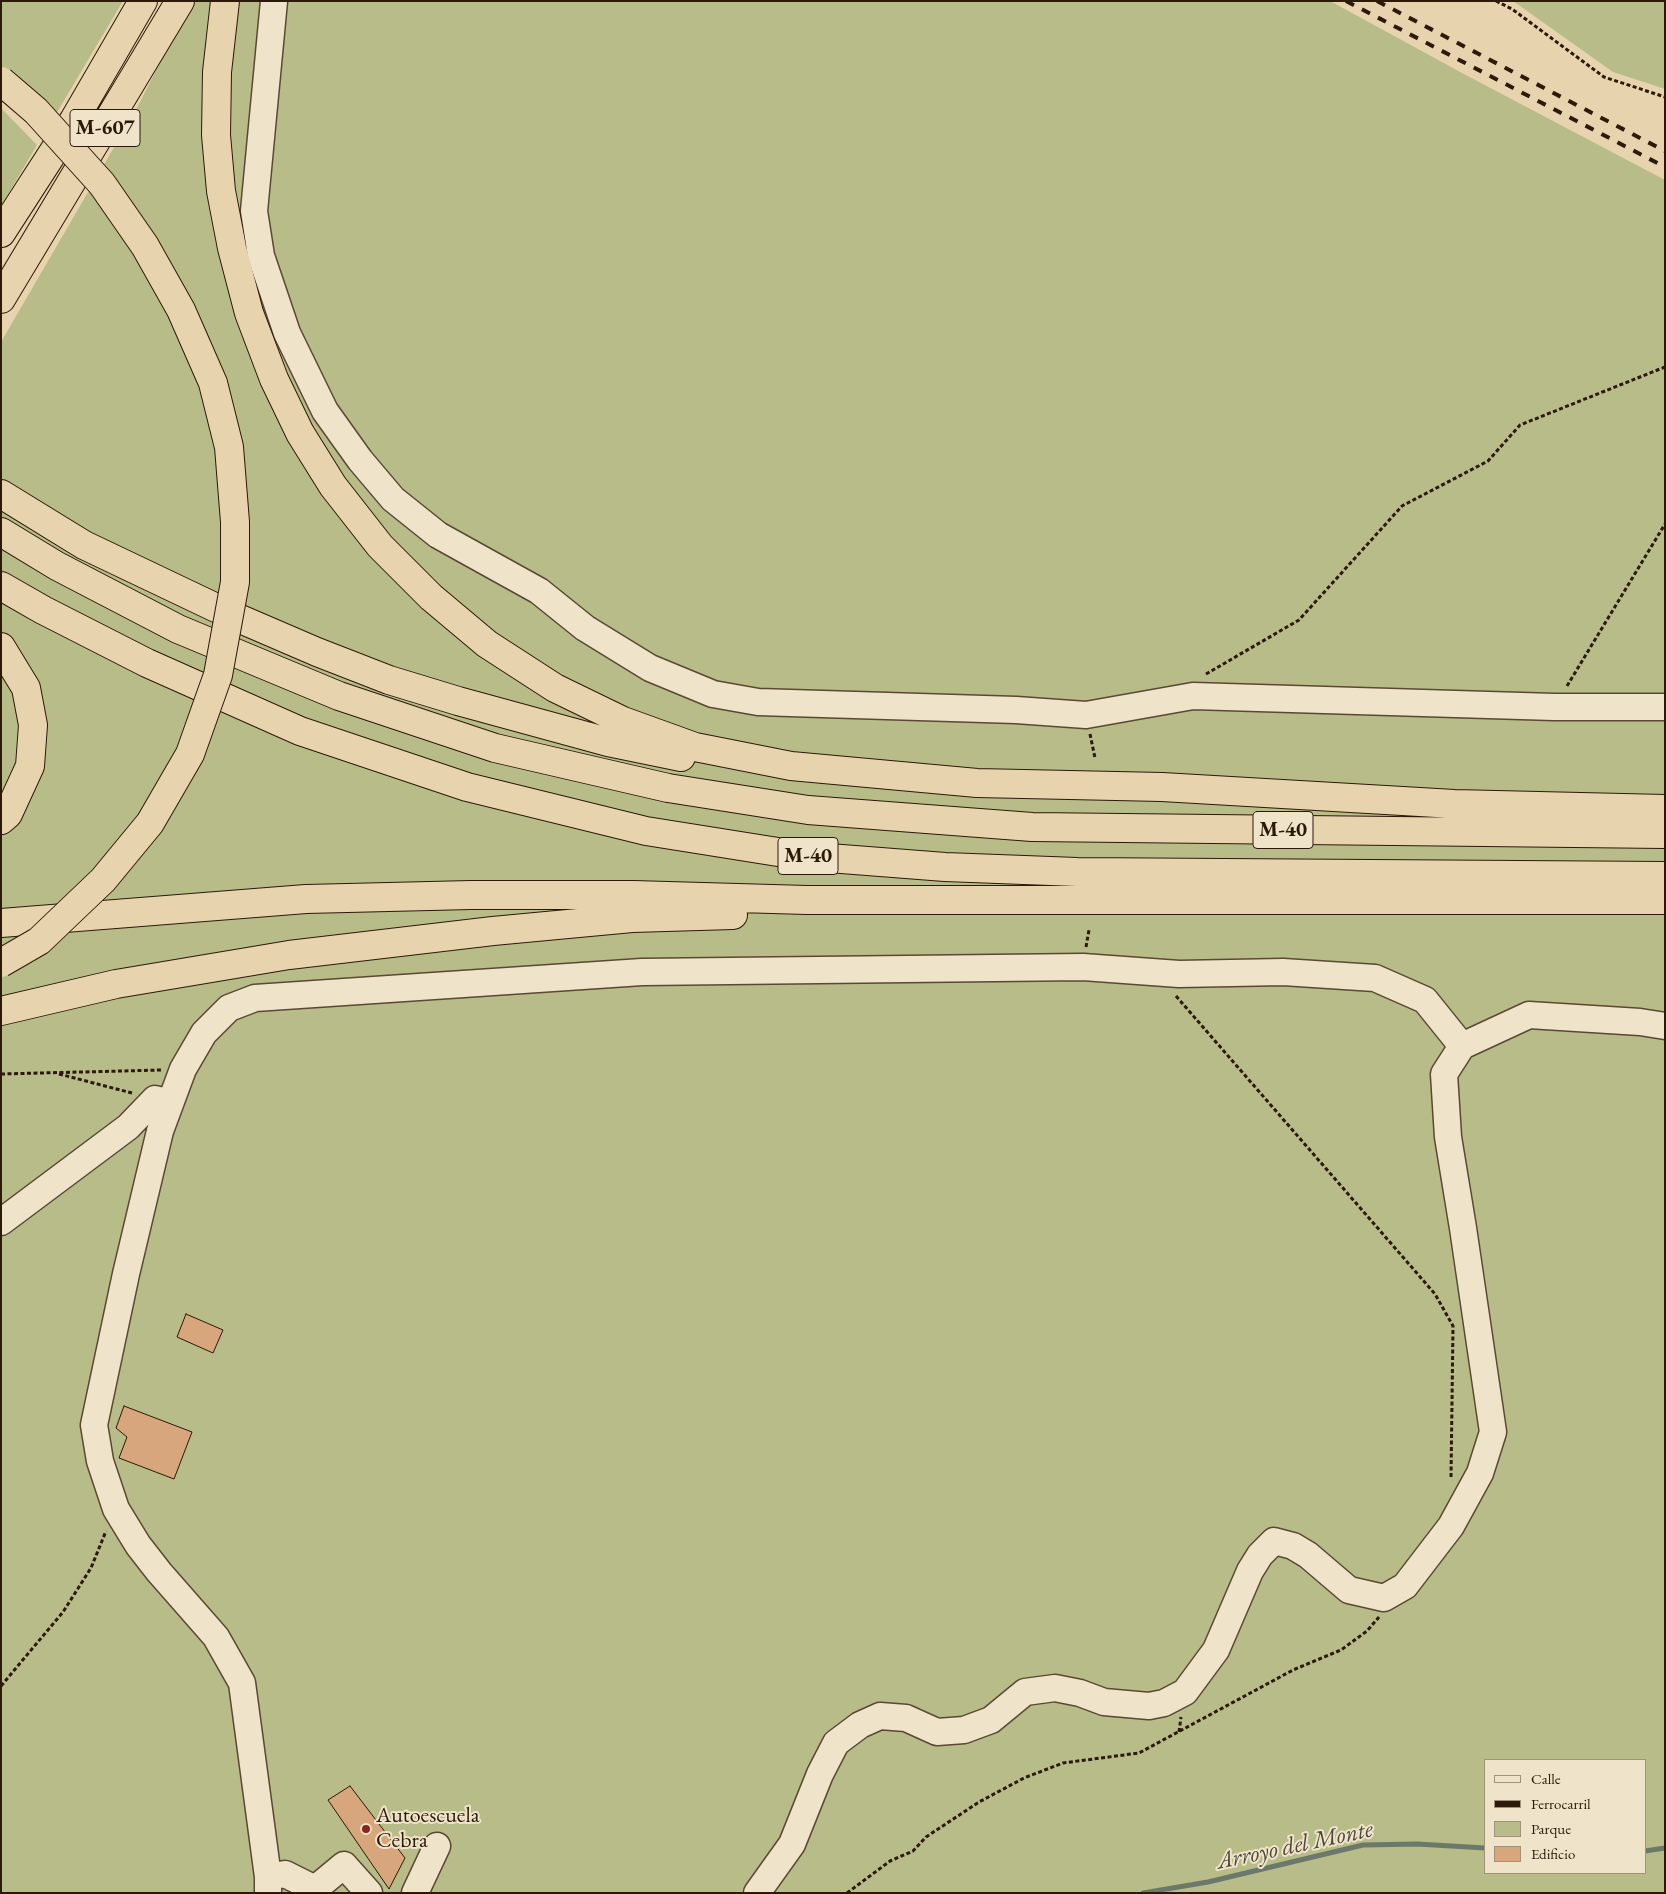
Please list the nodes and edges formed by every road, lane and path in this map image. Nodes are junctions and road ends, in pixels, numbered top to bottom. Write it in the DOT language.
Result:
graph roads {
  1 [pos="143,1"];
  2 [pos="180,1"];
  3 [pos="225,1"];
  4 [pos="274,1"];
  5 [pos="1496,1"];
  6 [pos="1,81"];
  7 [pos="1665,97"];
  8 [pos="1,233"];
  9 [pos="1,299"];
  10 [pos="1665,368"];
  11 [pos="1,494"];
  12 [pos="1665,524"];
  13 [pos="1,532"];
  14 [pos="1,586"];
  15 [pos="1,647"];
  16 [pos="1199,679"];
  17 [pos="1554,706"];
  18 [pos="1665,707"];
  19 [pos="1273,794"];
  20 [pos="1665,810"];
  21 [pos="1,820"];
  22 [pos="1665,834"];
  23 [pos="1665,876"];
  24 [pos="1407,899"];
  25 [pos="1665,900"];
  26 [pos="1,923"];
  27 [pos="1,962"];
  28 [pos="1156,973"];
  29 [pos="1,1011"];
  30 [pos="1665,1026"];
  31 [pos="1462,1046"];
  32 [pos="183,1069"];
  33 [pos="54,1072"];
  34 [pos="1,1074"];
  35 [pos="162,1101"];
  36 [pos="1,1222"];
  37 [pos="1452,1479"];
  38 [pos="111,1494"];
  39 [pos="1380,1616"];
  40 [pos="1,1686"];
  41 [pos="437,1846"];
  42 [pos="268,1885"];
  43 [pos="369,1893"];
  44 [pos="415,1893"];
  45 [pos="758,1893"];
  46 [pos="847,1893"];
  1 -- 8 [label="highway, M-607"];
  2 -- 9 [label="highway, M-607"];
  3 -- 19 [label="highway"];
  4 -- 17 [label="street"];
  5 -- 7 [label="path"];
  6 -- 27 [label="highway, bridge"];
  10 -- 16 [label="path"];
  11 -- 19 [label="highway"];
  12 -- 17 [label="path"];
  13 -- 22 [label="highway, M-40"];
  14 -- 23 [label="highway, M-40"];
  15 -- 21 [label="highway"];
  17 -- 18 [label="street"];
  19 -- 20 [label="highway"];
  24 -- 25 [label="highway"];
  24 -- 26 [label="highway"];
  24 -- 29 [label="highway"];
  28 -- 31 [label="street"];
  28 -- 32 [label="street"];
  28 -- 37 [label="path"];
  30 -- 31 [label="street"];
  31 -- 45 [label="street"];
  32 -- 33 [label="path"];
  32 -- 35 [label="street"];
  33 -- 34 [label="path"];
  33 -- 35 [label="path"];
  35 -- 36 [label="street"];
  35 -- 38 [label="street"];
  38 -- 40 [label="path"];
  38 -- 42 [label="street"];
  39 -- 46 [label="path"];
  41 -- 44 [label="street"];
  42 -- 43 [label="street"];
}
